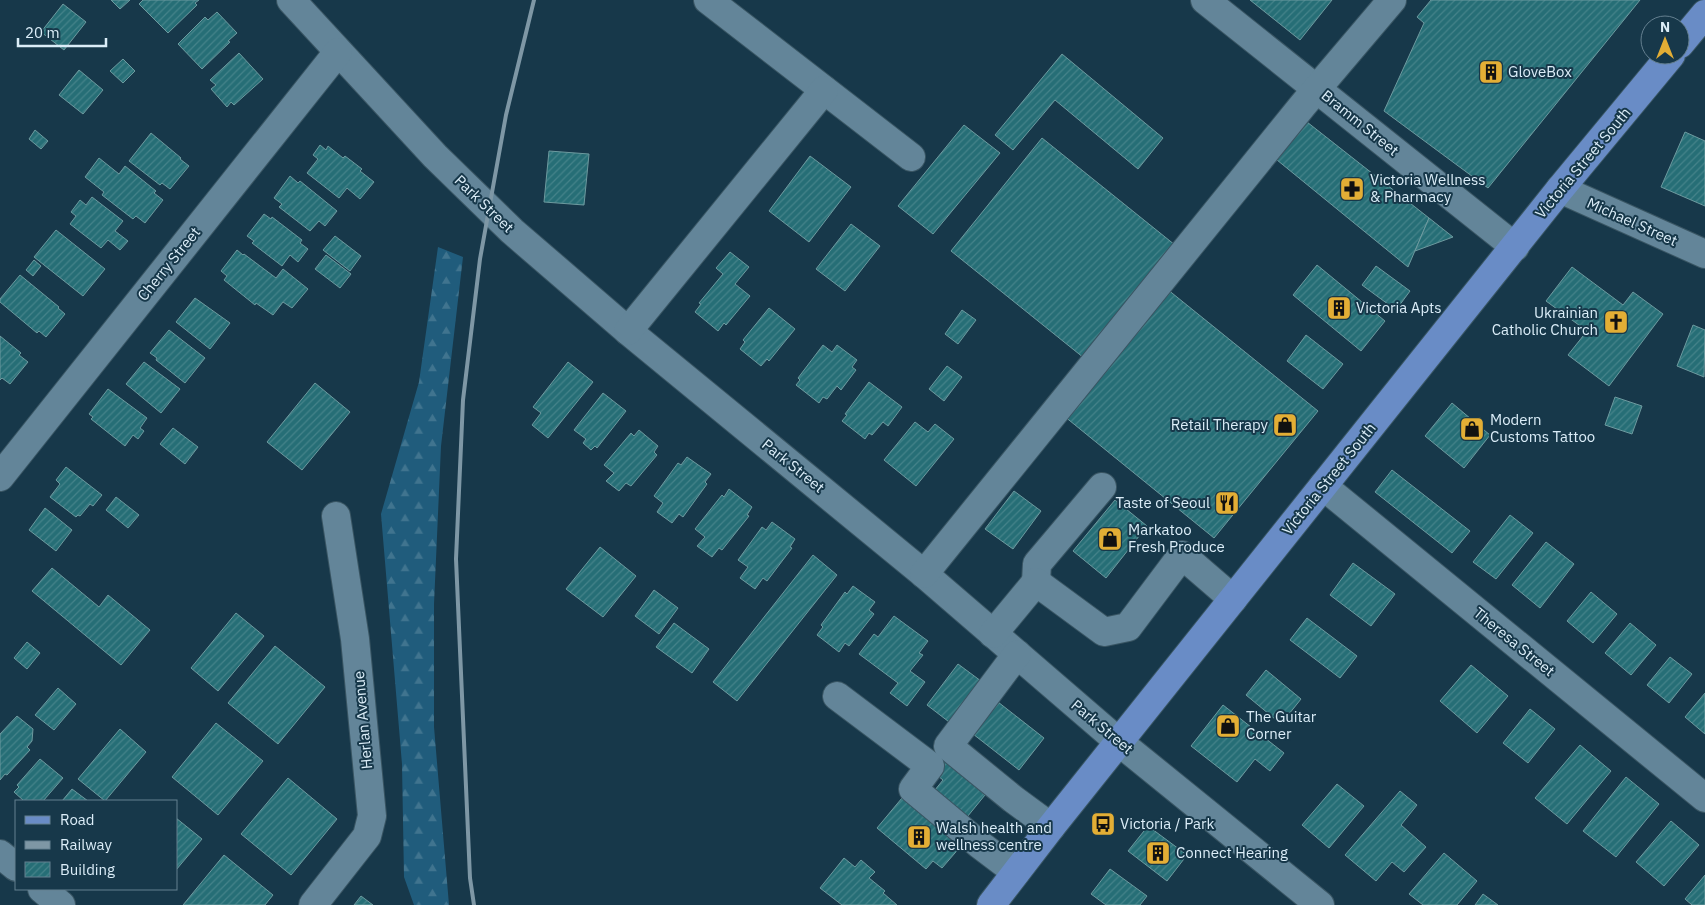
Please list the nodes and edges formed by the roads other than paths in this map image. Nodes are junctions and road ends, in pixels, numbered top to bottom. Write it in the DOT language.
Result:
graph roads {
  1 [pos="291,0"];
  2 [pos="708,0"];
  3 [pos="1204,0"];
  4 [pos="1392,0"];
  5 [pos="1705,14"];
  6 [pos="1690,32"];
  7 [pos="338,52"];
  8 [pos="1663,65"];
  9 [pos="1316,89"];
  10 [pos="824,90"];
  11 [pos="911,157"];
  12 [pos="1560,190"];
  13 [pos="1515,247"];
  14 [pos="1705,254"];
  15 [pos="628,331"];
  16 [pos="0,477"];
  17 [pos="1102,486"];
  18 [pos="1323,486"];
  19 [pos="336,516"];
  20 [pos="924,574"];
  21 [pos="1036,582"];
  22 [pos="1233,599"];
  23 [pos="993,634"];
  24 [pos="1017,654"];
  25 [pos="838,696"];
  26 [pos="1119,742"];
  27 [pos="948,746"];
  28 [pos="930,766"];
  29 [pos="1705,798"];
  30 [pos="1051,827"];
  31 [pos="0,854"];
  32 [pos="15,867"];
  33 [pos="1016,872"];
  34 [pos="43,890"];
  35 [pos="61,905"];
  36 [pos="313,905"];
  37 [pos="991,905"];
  38 [pos="1320,905"];
  1 -- 7 [label="street, Park Street"];
  2 -- 10 [label="street"];
  3 -- 9 [label="street, Bramm Street"];
  4 -- 9 [label="street"];
  5 -- 6 [label="main road"];
  7 -- 15 [label="street, Park Street"];
  7 -- 16 [label="street, Cherry Street"];
  8 -- 12 [label="main road, Victoria Street South"];
  9 -- 13 [label="street, Bramm Street"];
  9 -- 20 [label="street"];
  10 -- 11 [label="street"];
  10 -- 15 [label="street"];
  12 -- 13 [label="main road, Victoria Street South"];
  12 -- 14 [label="street, Michael Street"];
  13 -- 18 [label="main road, Victoria Street South"];
  15 -- 20 [label="street, Park Street"];
  17 -- 21 [label="street"];
  18 -- 22 [label="main road, Victoria Street South"];
  18 -- 29 [label="street, Theresa Street"];
  19 -- 36 [label="street, Herlan Avenue"];
  20 -- 23 [label="street, Park Street"];
  21 -- 22 [label="street"];
  21 -- 23 [label="street"];
  22 -- 26 [label="main road, Victoria Street South"];
  23 -- 24 [label="street, Park Street"];
  24 -- 26 [label="street, Park Street"];
  24 -- 27 [label="street"];
  25 -- 28 [label="street"];
  26 -- 30 [label="main road, Victoria Street South"];
  26 -- 38 [label="street, Park Street"];
  27 -- 28 [label="street"];
  27 -- 30 [label="street"];
  28 -- 33 [label="street"];
  30 -- 33 [label="main road, Victoria Street South"];
  31 -- 32 [label="street"];
  33 -- 37 [label="main road, Victoria Street South"];
  34 -- 35 [label="street"];
}
